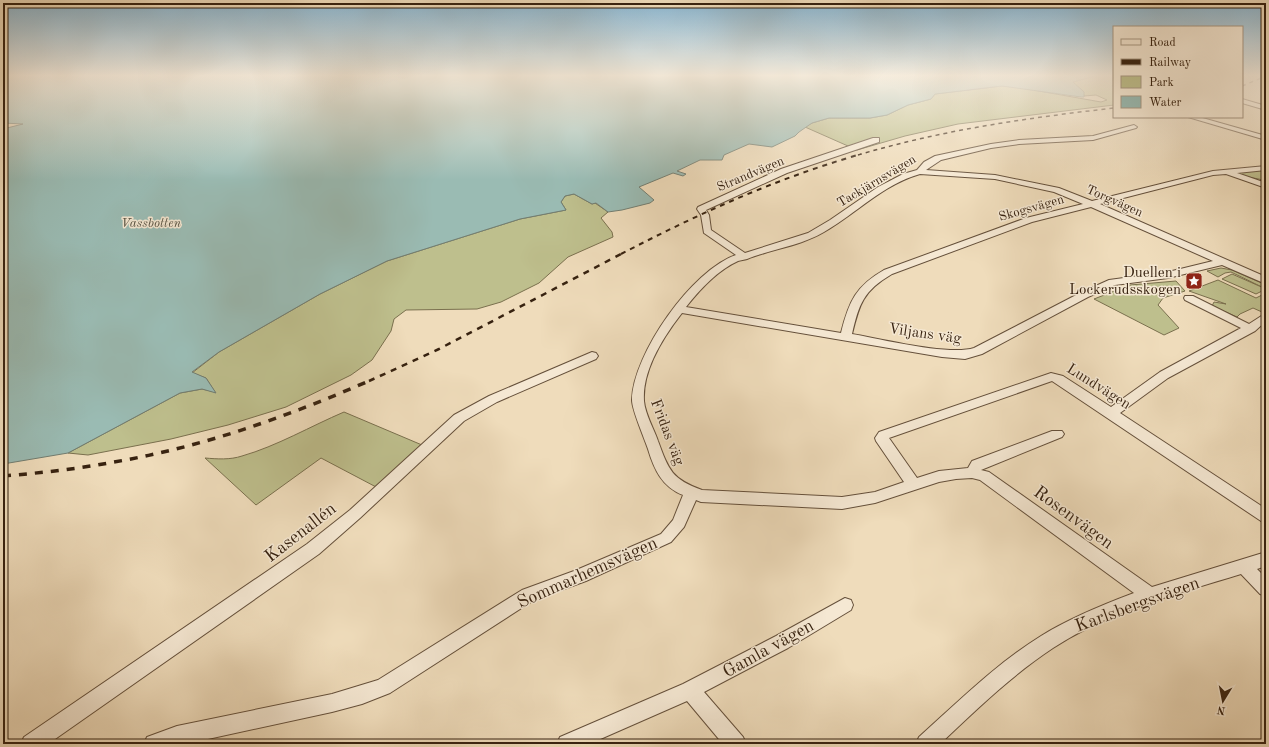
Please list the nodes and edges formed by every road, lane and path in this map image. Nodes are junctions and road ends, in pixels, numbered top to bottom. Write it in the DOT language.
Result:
graph roads {
  1 [pos="1195,118"];
  2 [pos="1134,127"];
  3 [pos="1266,138"];
  4 [pos="876,140"];
  5 [pos="1266,168"];
  6 [pos="1224,171"];
  7 [pos="920,172"];
  8 [pos="1266,186"];
  9 [pos="1092,204"];
  10 [pos="745,257"];
  11 [pos="1222,262"];
  12 [pos="1264,278"];
  13 [pos="1189,298"];
  14 [pos="679,309"];
  15 [pos="1266,316"];
  16 [pos="1250,328"];
  17 [pos="846,336"];
  18 [pos="592,356"];
  19 [pos="1112,413"];
  20 [pos="1057,434"];
  21 [pos="972,473"];
  22 [pos="914,484"];
  23 [pos="691,493"];
  24 [pos="1266,517"];
  25 [pos="1266,559"];
  26 [pos="1244,566"];
  27 [pos="1266,589"];
  28 [pos="1151,596"];
  29 [pos="845,604"];
  30 [pos="690,690"];
  31 [pos="31,744"];
  32 [pos="154,744"];
  33 [pos="567,744"];
  34 [pos="736,744"];
  35 [pos="926,744"];
  1 -- 3 [label="street"];
  2 -- 7 [label="street, Tackjärnsvägen"];
  4 -- 10 [label="street, Strandvägen"];
  5 -- 6 [label="street, Skogsvägen"];
  6 -- 8 [label="street"];
  6 -- 9 [label="street, Skogsvägen"];
  7 -- 9 [label="street, Torgvägen"];
  7 -- 10 [label="street, Tackjärnsvägen"];
  9 -- 11 [label="street, Torgvägen"];
  9 -- 17 [label="street, Skogsvägen"];
  10 -- 14 [label="street, Tackjärnsvägen"];
  11 -- 12 [label="street, Torgvägen"];
  11 -- 17 [label="street, Viljans väg"];
  13 -- 16 [label="street"];
  14 -- 17 [label="street, Viljans väg"];
  14 -- 23 [label="street, Fridas väg"];
  15 -- 16 [label="street"];
  16 -- 19 [label="street"];
  18 -- 31 [label="street, Kasenallén"];
  19 -- 22 [label="street, Lundvägen"];
  19 -- 24 [label="street, Lundvägen"];
  20 -- 21 [label="street"];
  21 -- 22 [label="street"];
  21 -- 28 [label="street, Rosenvägen"];
  22 -- 23 [label="street"];
  23 -- 32 [label="street, Sommarhemsvägen"];
  25 -- 26 [label="street, Karlsbergsvägen"];
  26 -- 27 [label="street"];
  26 -- 28 [label="street, Karlsbergsvägen"];
  28 -- 35 [label="street, Karlsbergsvägen"];
  29 -- 30 [label="street, Gamla vägen"];
  30 -- 33 [label="street, Gamla vägen"];
  30 -- 34 [label="street"];
}
